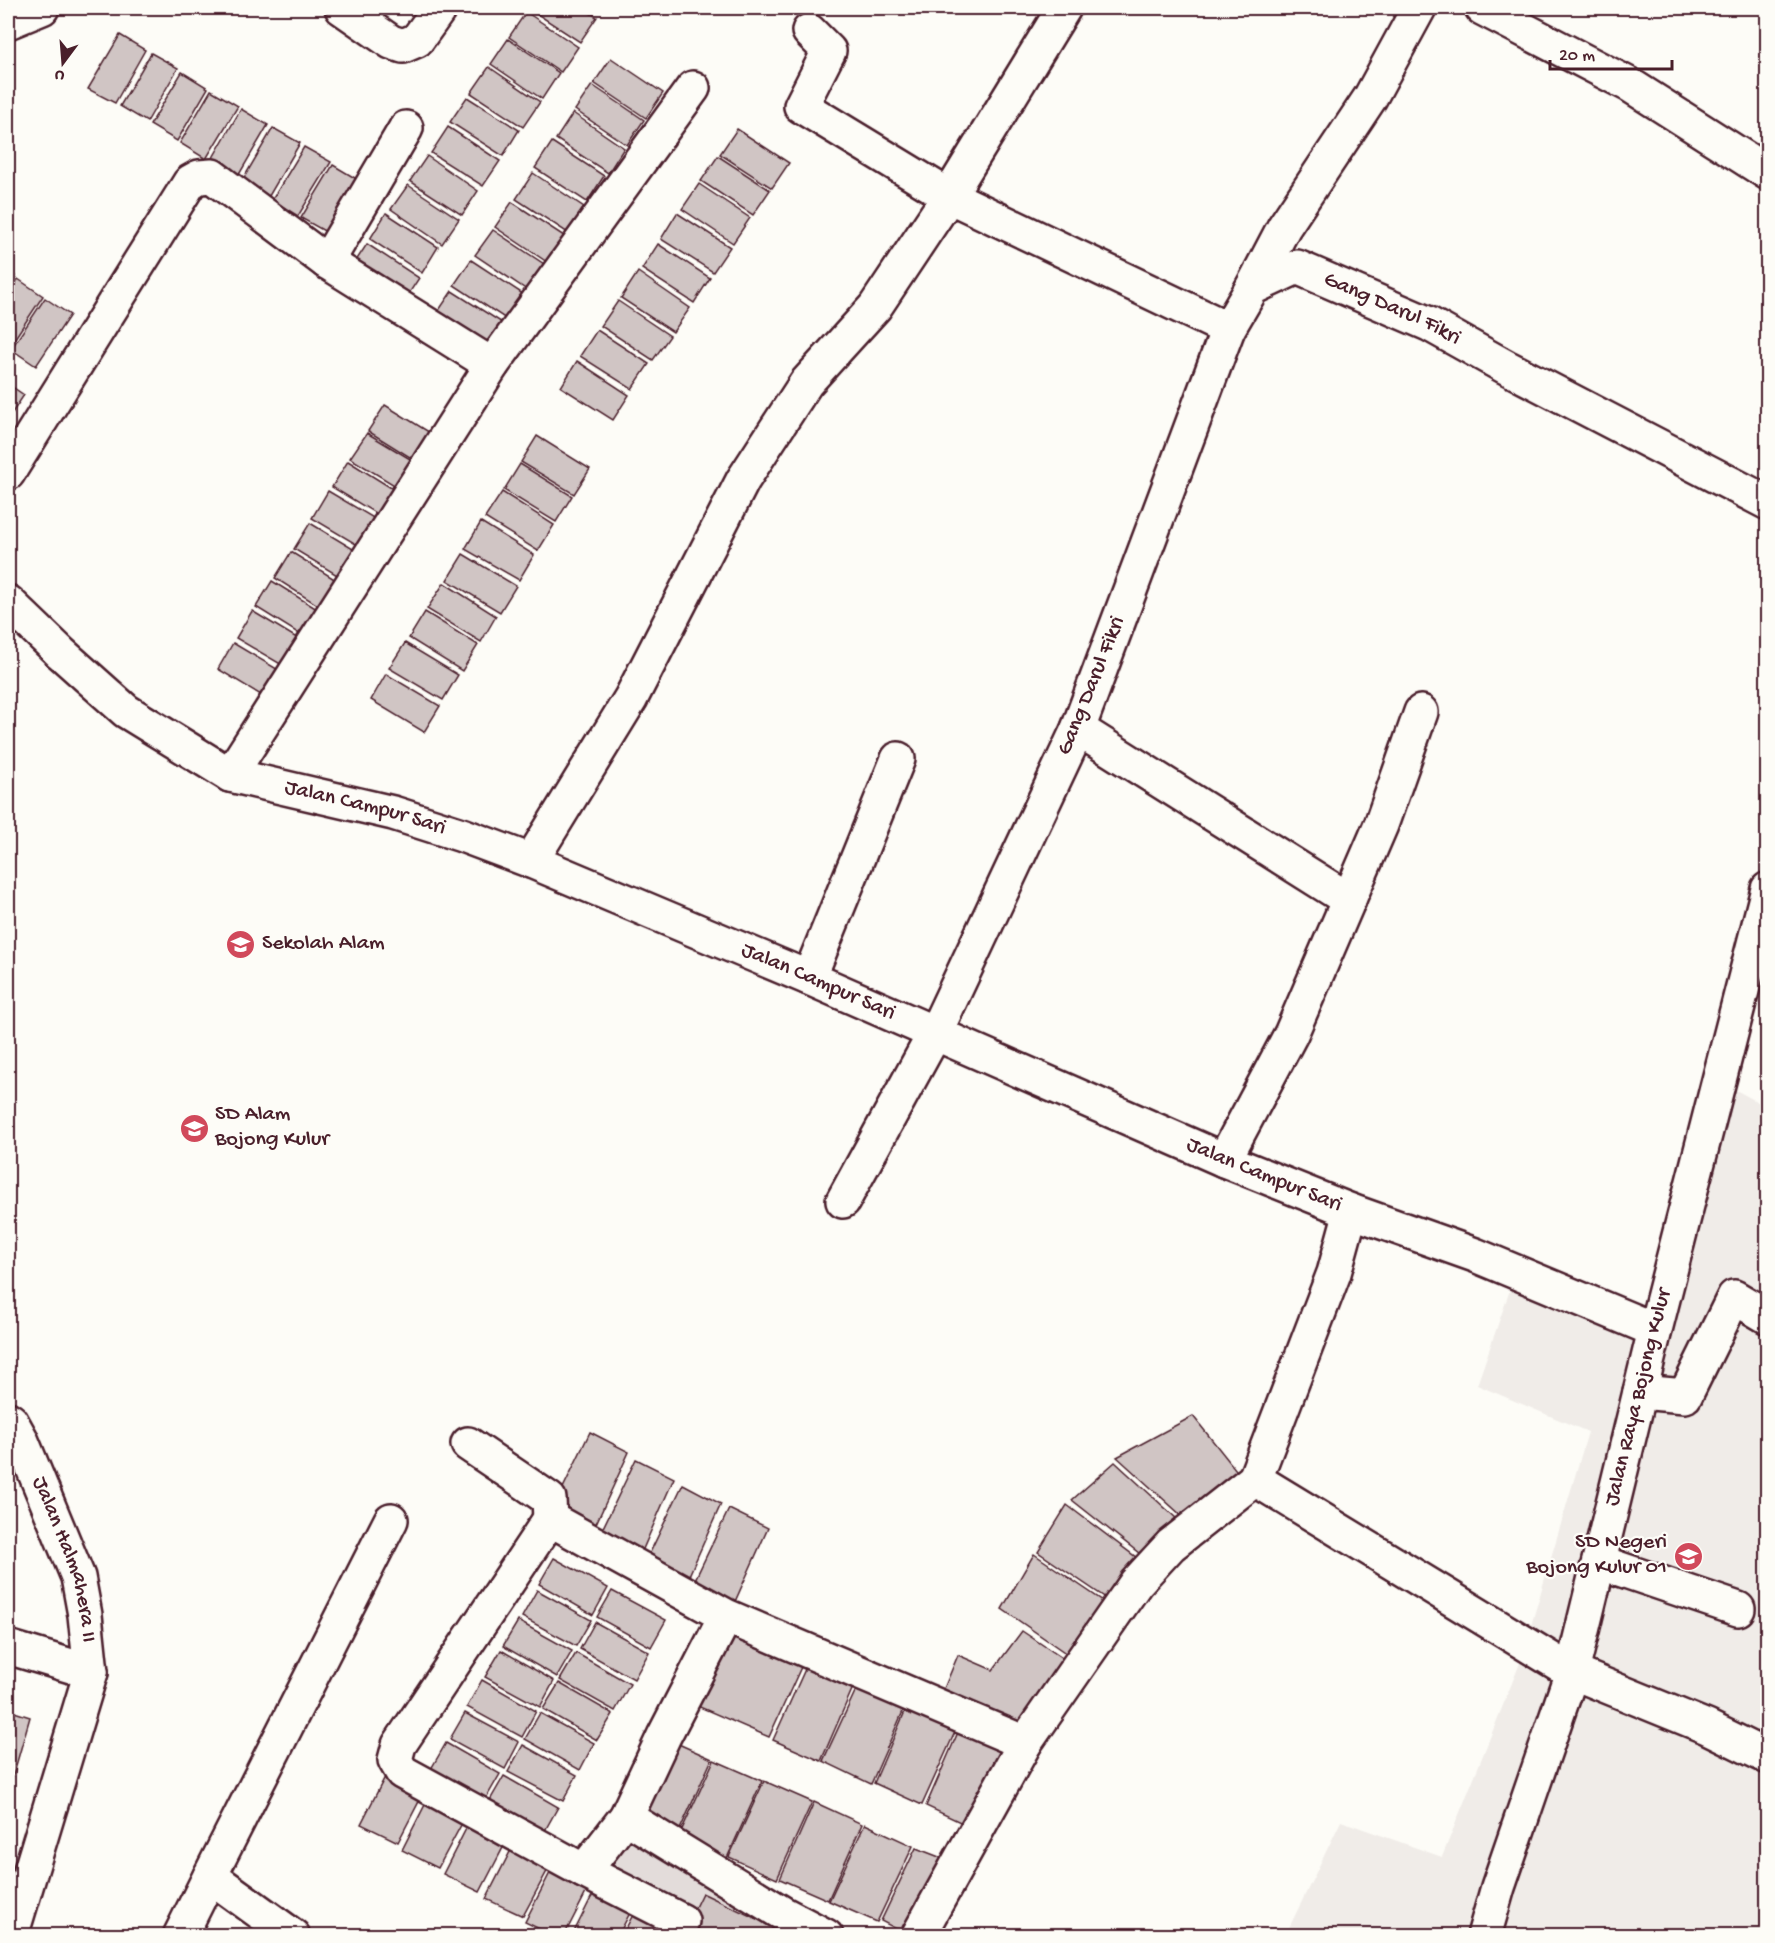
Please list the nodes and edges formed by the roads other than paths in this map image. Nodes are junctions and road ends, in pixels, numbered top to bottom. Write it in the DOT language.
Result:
graph roads {
  1 [pos="42,8"];
  2 [pos="342,8"];
  3 [pos="440,8"];
  4 [pos="1064,8"];
  5 [pos="1419,8"];
  6 [pos="1482,8"];
  7 [pos="8,22"];
  8 [pos="809,31"];
  9 [pos="693,88"];
  10 [pos="406,128"];
  11 [pos="1767,173"];
  12 [pos="949,196"];
  13 [pos="327,262"];
  14 [pos="1252,288"];
  15 [pos="1227,329"];
  16 [pos="492,365"];
  17 [pos="8,472"];
  18 [pos="1767,503"];
  19 [pos="8,602"];
  20 [pos="1421,712"];
  21 [pos="1078,729"];
  22 [pos="898,759"];
  23 [pos="230,775"];
  24 [pos="531,861"];
  25 [pos="1767,889"];
  26 [pos="1348,900"];
  27 [pos="809,978"];
  28 [pos="1756,988"];
  29 [pos="935,1033"];
  30 [pos="1224,1160"];
  31 [pos="843,1201"];
  32 [pos="1351,1211"];
  33 [pos="1767,1317"];
  34 [pos="1655,1330"];
  35 [pos="1640,1392"];
  36 [pos="8,1419"];
  37 [pos="468,1444"];
  38 [pos="1255,1479"];
  39 [pos="550,1519"];
  40 [pos="391,1520"];
  41 [pos="1599,1562"];
  42 [pos="1738,1609"];
  43 [pos="726,1616"];
  44 [pos="8,1647"];
  45 [pos="91,1672"];
  46 [pos="1572,1672"];
  47 [pos="1025,1743"];
  48 [pos="1767,1757"];
  49 [pos="626,1816"];
  50 [pos="584,1870"];
  51 [pos="210,1876"];
  52 [pos="13,1915"];
  53 [pos="682,1921"];
  54 [pos="180,1935"];
  55 [pos="293,1935"];
  56 [pos="826,1935"];
  57 [pos="918,1935"];
  58 [pos="1484,1935"];
  1 -- 7 [label="street"];
  2 -- 3 [label="street"];
  4 -- 12 [label="street"];
  5 -- 14 [label="street"];
  6 -- 11 [label="street"];
  8 -- 12 [label="street"];
  9 -- 16 [label="street"];
  10 -- 13 [label="street"];
  12 -- 15 [label="street"];
  12 -- 24 [label="street"];
  13 -- 16 [label="street"];
  13 -- 17 [label="street"];
  14 -- 15 [label="street, Gang Darul Fikri"];
  14 -- 18 [label="street, Gang Darul Fikri"];
  15 -- 21 [label="street, Gang Darul Fikri"];
  16 -- 23 [label="street"];
  19 -- 23 [label="street, Jalan Campur Sari"];
  20 -- 26 [label="street"];
  21 -- 26 [label="street"];
  21 -- 29 [label="street, Gang Darul Fikri"];
  22 -- 27 [label="street"];
  23 -- 24 [label="street, Jalan Campur Sari"];
  24 -- 27 [label="street, Jalan Campur Sari"];
  25 -- 28 [label="street, Jalan Raya Bojong Kulur"];
  26 -- 30 [label="street"];
  27 -- 29 [label="street, Jalan Campur Sari"];
  28 -- 34 [label="street, Jalan Raya Bojong Kulur"];
  29 -- 30 [label="street, Jalan Campur Sari"];
  29 -- 31 [label="street, Gang Darul Fikri"];
  30 -- 32 [label="street, Jalan Campur Sari"];
  32 -- 34 [label="street, Jalan Campur Sari"];
  32 -- 38 [label="street"];
  33 -- 35 [label="street"];
  34 -- 35 [label="street, Jalan Raya Bojong Kulur"];
  35 -- 41 [label="street, Jalan Raya Bojong Kulur"];
  36 -- 45 [label="street, Jalan Halmahera II"];
  37 -- 39 [label="street"];
  38 -- 46 [label="street"];
  38 -- 47 [label="street"];
  39 -- 43 [label="street"];
  39 -- 50 [label="street"];
  40 -- 51 [label="street"];
  41 -- 42 [label="street"];
  41 -- 46 [label="street, Jalan Raya Bojong Kulur"];
  43 -- 47 [label="street"];
  43 -- 49 [label="street"];
  44 -- 45 [label="street"];
  45 -- 52 [label="street"];
  46 -- 48 [label="street"];
  46 -- 58 [label="street, Jalan Raya Bojong Kulur"];
  47 -- 57 [label="street"];
  49 -- 50 [label="street"];
  49 -- 56 [label="street"];
  50 -- 53 [label="street"];
  51 -- 54 [label="street"];
  51 -- 55 [label="street"];
}
